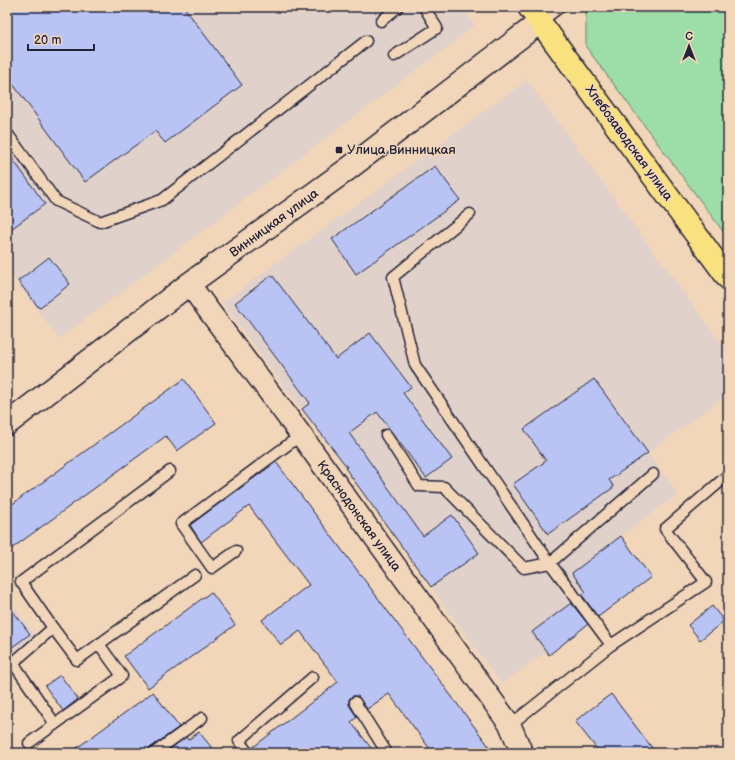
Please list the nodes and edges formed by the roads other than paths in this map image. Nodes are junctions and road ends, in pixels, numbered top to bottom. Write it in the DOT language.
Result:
graph roads {
  1 [pos="398,7"];
  2 [pos="424,7"];
  3 [pos="560,7"];
  4 [pos="535,15"];
  5 [pos="381,21"];
  6 [pos="366,41"];
  7 [pos="394,56"];
  8 [pos="7,133"];
  9 [pos="470,214"];
  10 [pos="728,278"];
  11 [pos="189,284"];
  12 [pos="8,422"];
  13 [pos="301,435"];
  14 [pos="386,435"];
  15 [pos="170,471"];
  16 [pos="653,474"];
  17 [pos="728,475"];
  18 [pos="236,551"];
  19 [pos="550,563"];
  20 [pos="195,575"];
  21 [pos="53,628"];
  22 [pos="99,644"];
  23 [pos="611,645"];
  24 [pos="10,666"];
  25 [pos="314,677"];
  26 [pos="355,702"];
  27 [pos="202,718"];
  28 [pos="55,724"];
  29 [pos="510,725"];
  30 [pos="29,743"];
  31 [pos="154,753"];
  32 [pos="248,753"];
  33 [pos="388,753"];
  34 [pos="522,753"];
  1 -- 5 [label="lane"];
  2 -- 7 [label="lane"];
  3 -- 4 [label="lane"];
  4 -- 10 [label="main road, Хлебозаводская улица"];
  4 -- 11 [label="street, Винницкая улица"];
  6 -- 8 [label="lane"];
  9 -- 19 [label="lane"];
  11 -- 12 [label="street, Винницкая улица"];
  11 -- 13 [label="street, Краснодонская улица"];
  13 -- 18 [label="lane"];
  13 -- 29 [label="street, Краснодонская улица"];
  14 -- 19 [label="lane"];
  15 -- 21 [label="lane"];
  16 -- 19 [label="lane"];
  17 -- 23 [label="lane"];
  19 -- 23 [label="lane"];
  20 -- 22 [label="lane"];
  21 -- 22 [label="lane"];
  21 -- 24 [label="lane"];
  22 -- 28 [label="lane"];
  23 -- 29 [label="lane"];
  24 -- 28 [label="lane"];
  25 -- 32 [label="lane"];
  26 -- 33 [label="lane"];
  27 -- 31 [label="lane"];
  28 -- 30 [label="lane"];
  29 -- 34 [label="street, Краснодонская улица"];
}
